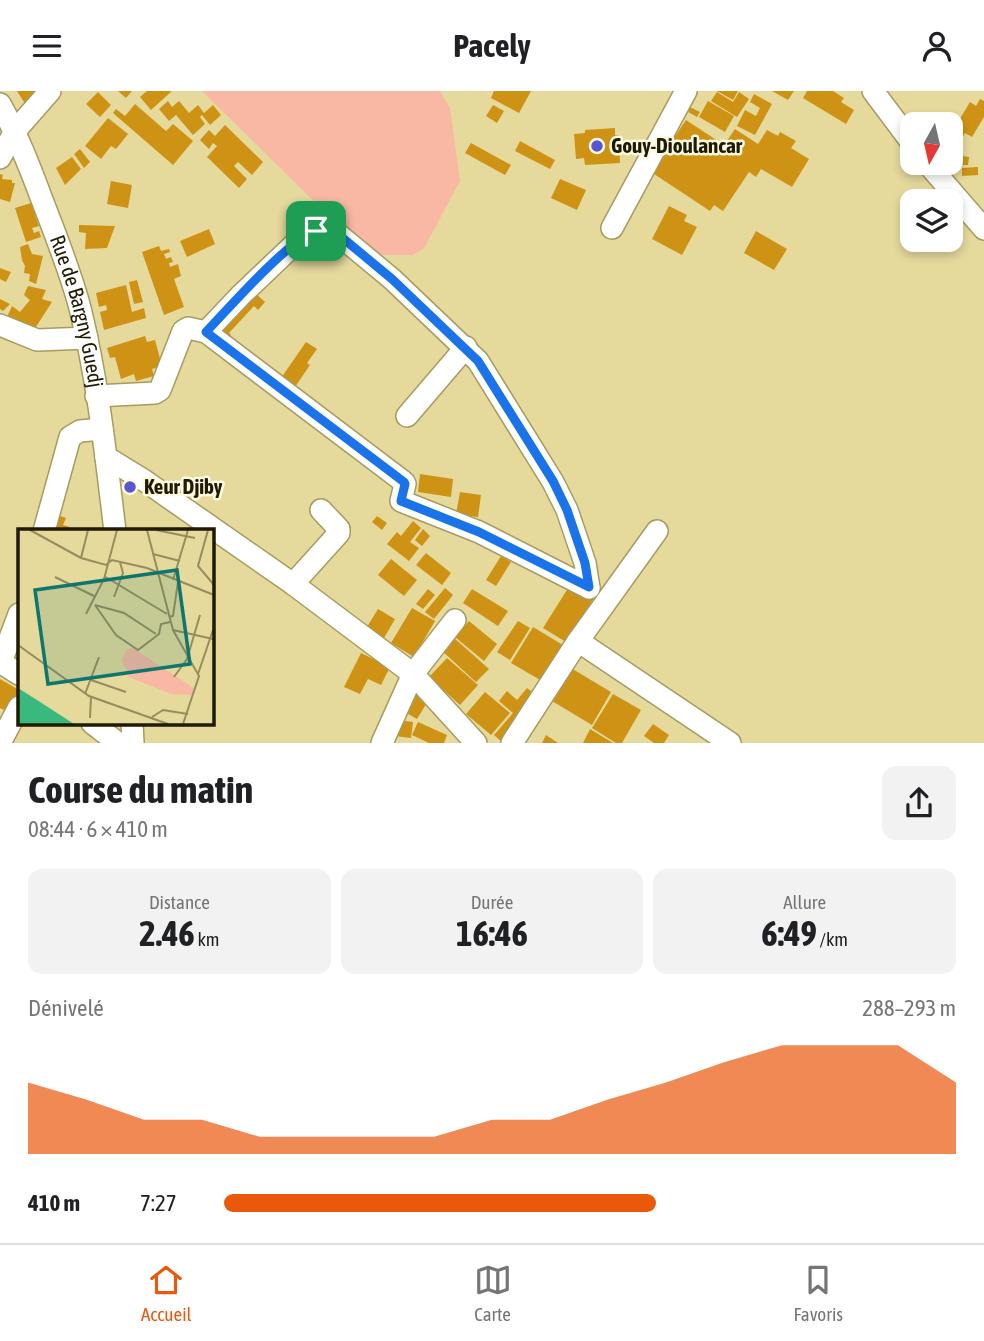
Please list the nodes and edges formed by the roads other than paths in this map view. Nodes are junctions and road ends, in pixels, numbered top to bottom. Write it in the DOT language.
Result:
graph roads {
  1 [pos="50,91"];
  2 [pos="686,91"];
  3 [pos="873,91"];
  4 [pos="0,104"];
  5 [pos="900,127"];
  6 [pos="15,131"];
  7 [pos="0,158"];
  8 [pos="937,175"];
  9 [pos="612,228"];
  10 [pos="984,229"];
  11 [pos="0,325"];
  12 [pos="206,332"];
  13 [pos="87,338"];
  14 [pos="466,347"];
  15 [pos="96,396"];
  16 [pos="407,416"];
  17 [pos="102,429"];
  18 [pos="106,457"];
  19 [pos="321,510"];
  20 [pos="45,529"];
  21 [pos="115,529"];
  22 [pos="213,529"];
  23 [pos="214,529"];
  24 [pos="657,531"];
  25 [pos="293,585"];
  26 [pos="18,617"];
  27 [pos="455,620"];
  28 [pos="578,641"];
  29 [pos="0,662"];
  30 [pos="18,673"];
  31 [pos="413,674"];
  32 [pos="18,709"];
  33 [pos="95,725"];
  34 [pos="132,725"];
  35 [pos="0,743"];
  36 [pos="118,743"];
  37 [pos="133,743"];
  38 [pos="382,743"];
  39 [pos="476,743"];
  40 [pos="512,743"];
  41 [pos="730,743"];
  1 -- 6 [label="street"];
  2 -- 9 [label="street"];
  3 -- 5 [label="street"];
  4 -- 6 [label="street, Rue de Bargny Guedj"];
  6 -- 7 [label="street"];
  6 -- 13 [label="street, Rue de Bargny Guedj"];
  8 -- 10 [label="street"];
  11 -- 13 [label="street"];
  12 -- 14 [label="street"];
  12 -- 14 [label="street"];
  12 -- 15 [label="street"];
  13 -- 15 [label="street, Rue de Bargny Guedj"];
  14 -- 16 [label="street"];
  15 -- 17 [label="street, Rue de Bargny Guedj"];
  17 -- 18 [label="street, Rue de Bargny Guedj"];
  17 -- 20 [label="street"];
  18 -- 21 [label="street, Rue de Bargny Guedj"];
  18 -- 22 [label="street"];
  19 -- 25 [label="street"];
  23 -- 25 [label="street"];
  24 -- 28 [label="street"];
  25 -- 31 [label="street"];
  26 -- 29 [label="street"];
  27 -- 31 [label="street"];
  28 -- 40 [label="street"];
  28 -- 41 [label="street"];
  29 -- 30 [label="street"];
  31 -- 38 [label="street"];
  31 -- 39 [label="street"];
  32 -- 35 [label="street"];
  33 -- 36 [label="street"];
  34 -- 37 [label="street"];
}
